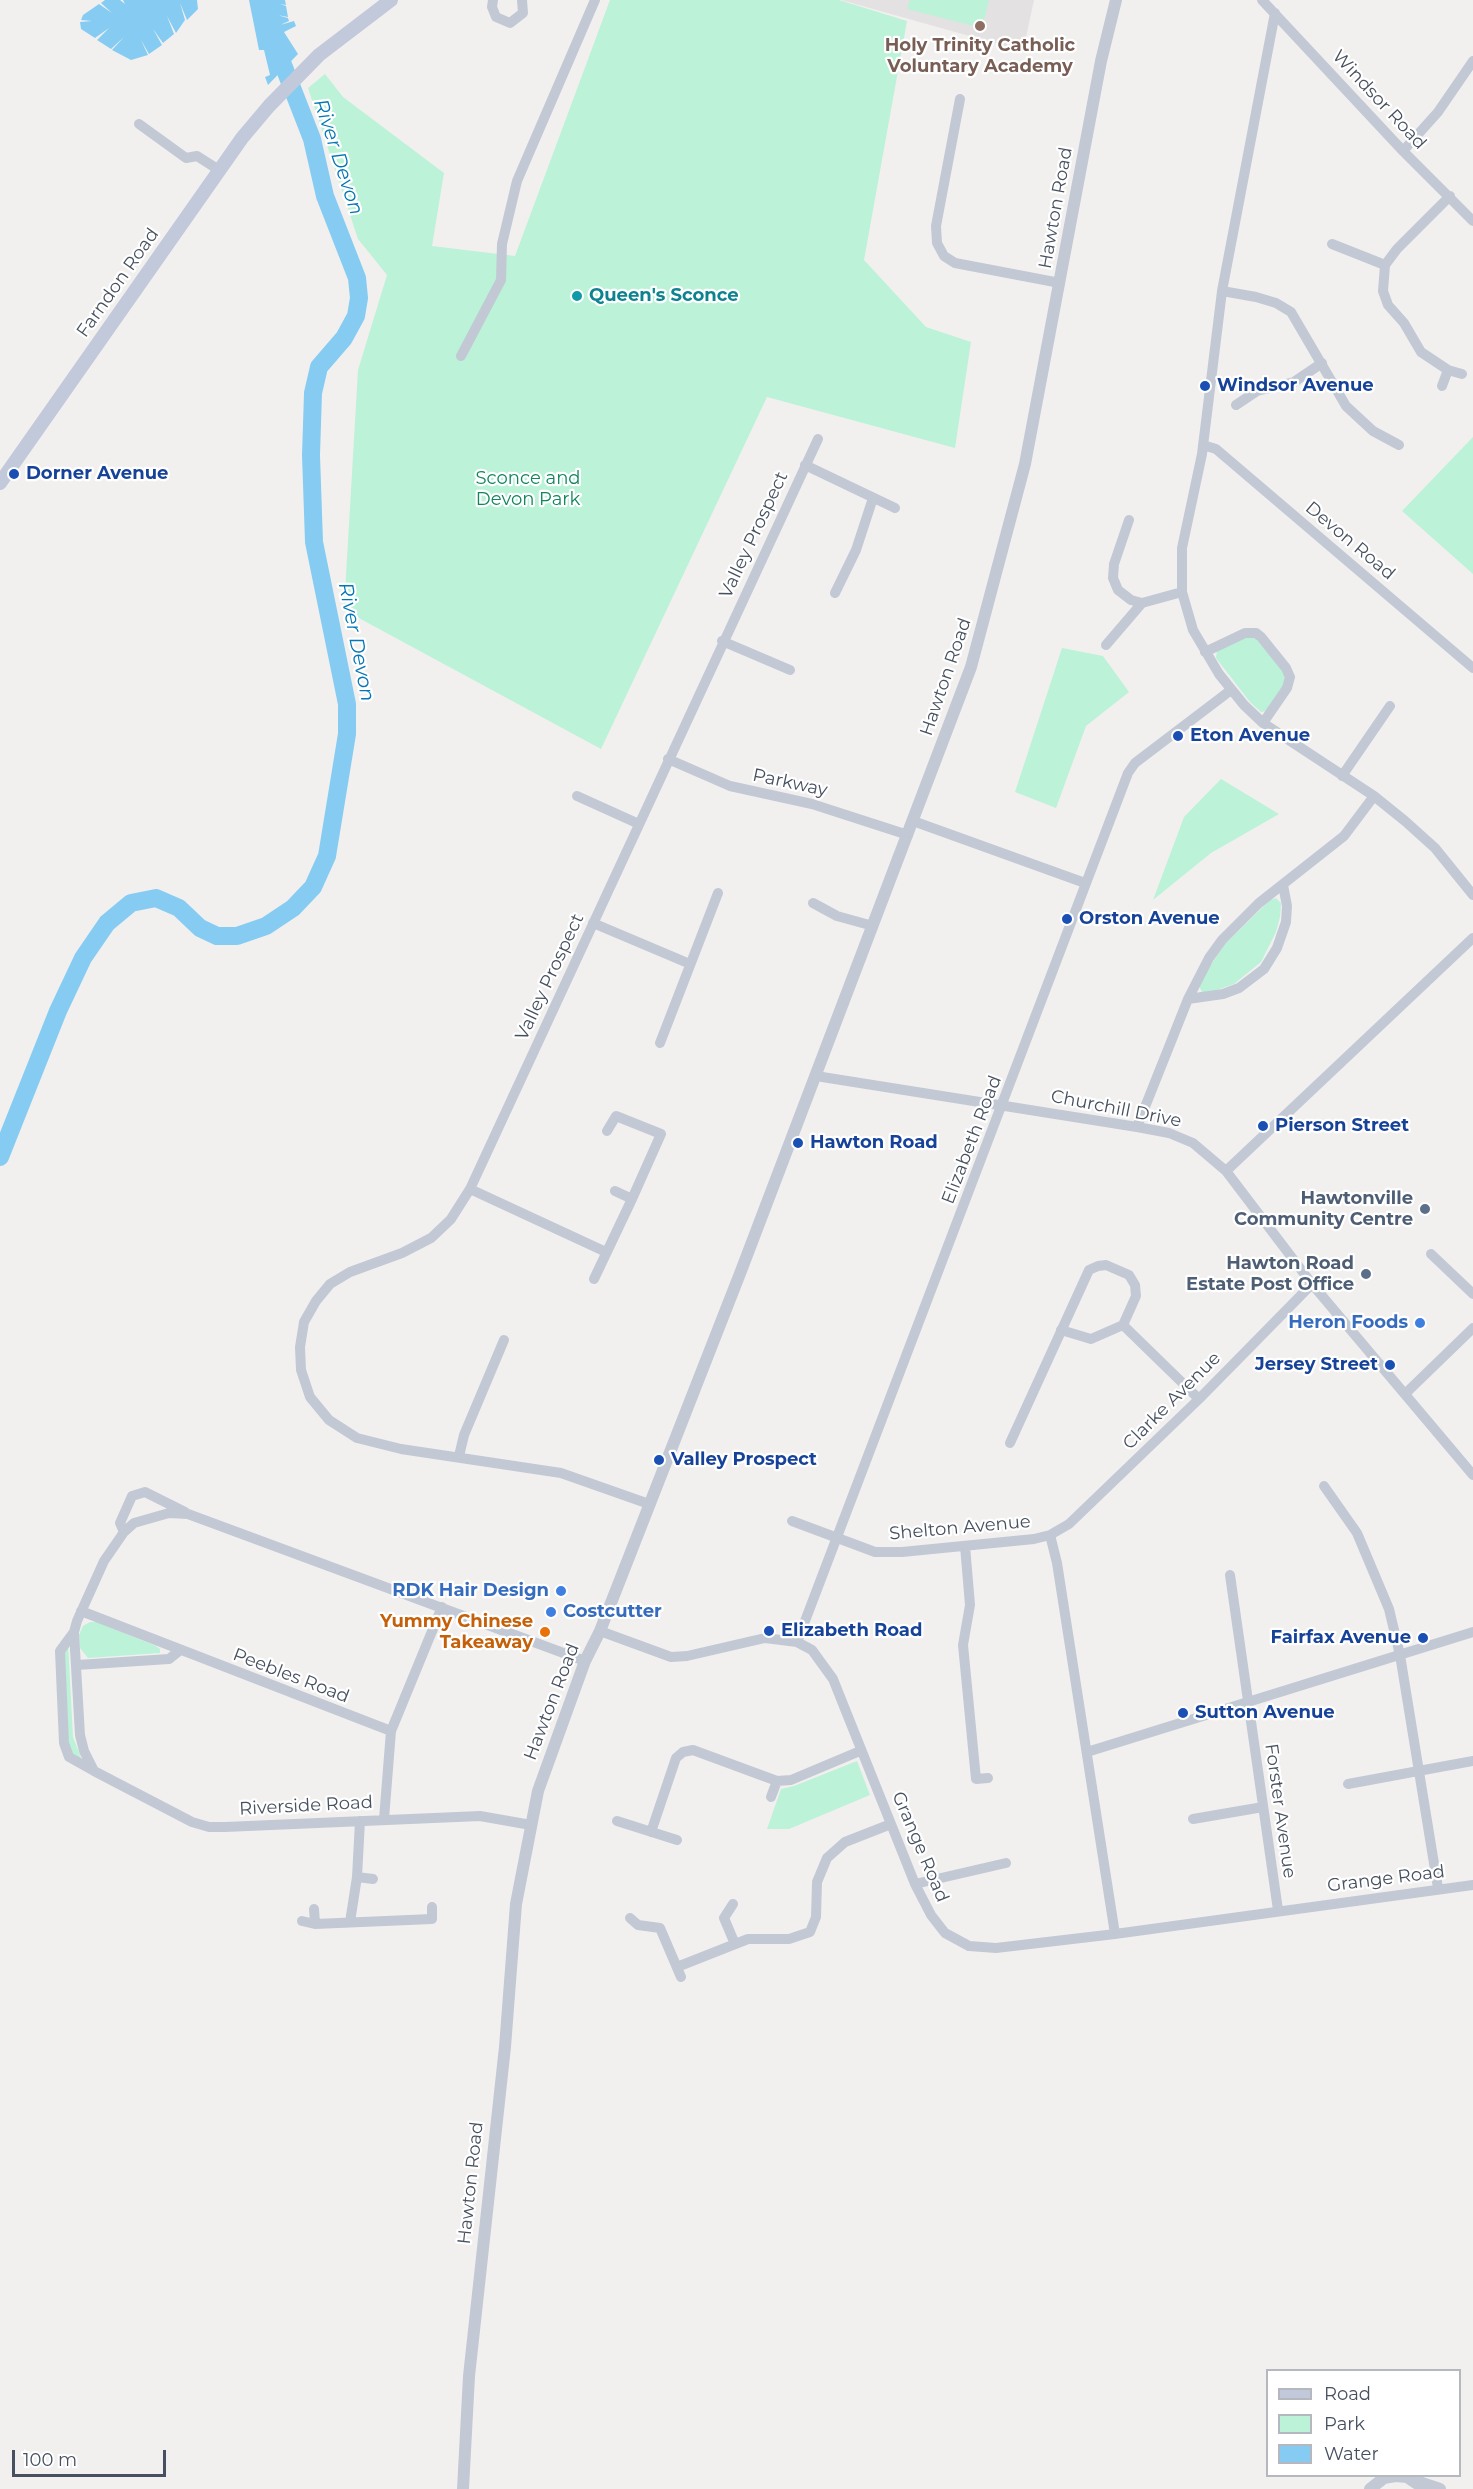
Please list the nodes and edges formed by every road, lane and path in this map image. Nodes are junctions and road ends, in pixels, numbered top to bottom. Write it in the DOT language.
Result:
graph roads {
  1 [pos="391,0"];
  2 [pos="493,0"];
  3 [pos="522,0"];
  4 [pos="595,0"];
  5 [pos="1116,0"];
  6 [pos="1262,0"];
  7 [pos="1275,13"];
  8 [pos="1473,62"];
  9 [pos="960,99"];
  10 [pos="957,114"];
  11 [pos="970,117"];
  12 [pos="139,124"];
  13 [pos="1403,151"];
  14 [pos="219,170"];
  15 [pos="1450,196"];
  16 [pos="1473,221"];
  17 [pos="1332,244"];
  18 [pos="1385,265"];
  19 [pos="1060,283"];
  20 [pos="1222,291"];
  21 [pos="461,356"];
  22 [pos="1322,363"];
  23 [pos="1448,370"];
  24 [pos="1462,374"];
  25 [pos="1442,386"];
  26 [pos="1236,405"];
  27 [pos="818,439"];
  28 [pos="1203,445"];
  29 [pos="1399,445"];
  30 [pos="805,465"];
  31 [pos="0,483"];
  32 [pos="873,498"];
  33 [pos="895,508"];
  34 [pos="1129,520"];
  35 [pos="1182,592"];
  36 [pos="835,593"];
  37 [pos="1142,603"];
  38 [pos="722,641"];
  39 [pos="1106,645"];
  40 [pos="1205,652"];
  41 [pos="1473,668"];
  42 [pos="790,670"];
  43 [pos="1231,690"];
  44 [pos="1390,706"];
  45 [pos="1263,723"];
  46 [pos="668,759"];
  47 [pos="1342,776"];
  48 [pos="576,796"];
  49 [pos="1374,796"];
  50 [pos="913,821"];
  51 [pos="639,824"];
  52 [pos="908,835"];
  53 [pos="1085,883"];
  54 [pos="1283,885"];
  55 [pos="718,893"];
  56 [pos="1473,895"];
  57 [pos="813,903"];
  58 [pos="593,923"];
  59 [pos="873,926"];
  60 [pos="1473,938"];
  61 [pos="690,964"];
  62 [pos="1188,999"];
  63 [pos="660,1043"];
  64 [pos="816,1076"];
  65 [pos="1003,1105"];
  66 [pos="1137,1127"];
  67 [pos="608,1131"];
  68 [pos="1226,1172"];
  69 [pos="470,1189"];
  70 [pos="615,1191"];
  71 [pos="632,1199"];
  72 [pos="606,1252"];
  73 [pos="1431,1254"];
  74 [pos="594,1279"];
  75 [pos="1311,1284"];
  76 [pos="1473,1294"];
  77 [pos="1123,1325"];
  78 [pos="1473,1328"];
  79 [pos="1061,1330"];
  80 [pos="504,1340"];
  81 [pos="1406,1393"];
  82 [pos="1199,1399"];
  83 [pos="1010,1443"];
  84 [pos="459,1456"];
  85 [pos="1473,1475"];
  86 [pos="1324,1486"];
  87 [pos="649,1504"];
  88 [pos="188,1514"];
  89 [pos="792,1521"];
  90 [pos="124,1532"];
  91 [pos="1050,1535"];
  92 [pos="838,1540"];
  93 [pos="965,1546"];
  94 [pos="1230,1575"];
  95 [pos="442,1607"];
  96 [pos="81,1611"];
  97 [pos="600,1631"];
  98 [pos="74,1632"];
  99 [pos="1473,1632"];
  100 [pos="797,1642"];
  101 [pos="179,1651"];
  102 [pos="1400,1655"];
  103 [pos="585,1661"];
  104 [pos="77,1665"];
  105 [pos="1248,1704"];
  106 [pos="391,1731"];
  107 [pos="861,1751"];
  108 [pos="1087,1752"];
  109 [pos="1473,1761"];
  110 [pos="94,1771"];
  111 [pos="1419,1773"];
  112 [pos="988,1778"];
  113 [pos="964,1779"];
  114 [pos="976,1779"];
  115 [pos="777,1781"];
  116 [pos="1348,1784"];
  117 [pos="771,1797"];
  118 [pos="1263,1807"];
  119 [pos="1196,1816"];
  120 [pos="384,1819"];
  121 [pos="360,1821"];
  122 [pos="616,1821"];
  123 [pos="891,1824"];
  124 [pos="531,1825"];
  125 [pos="651,1832"];
  126 [pos="677,1840"];
  127 [pos="1006,1863"];
  128 [pos="357,1877"];
  129 [pos="374,1879"];
  130 [pos="915,1884"];
  131 [pos="1473,1885"];
  132 [pos="1438,1888"];
  133 [pos="733,1904"];
  134 [pos="432,1907"];
  135 [pos="717,1907"];
  136 [pos="314,1909"];
  137 [pos="1278,1910"];
  138 [pos="724,1918"];
  139 [pos="302,1921"];
  140 [pos="350,1922"];
  141 [pos="315,1924"];
  142 [pos="634,1926"];
  143 [pos="1114,1934"];
  144 [pos="735,1944"];
  145 [pos="1388,2477"];
  146 [pos="1401,2477"];
  147 [pos="1421,2485"];
  148 [pos="463,2489"];
  149 [pos="1370,2489"];
  150 [pos="1440,2489"];
  1 -- 14 [label="main road, Farndon Road"];
  2 -- 3 [label="street"];
  4 -- 21 [label="street"];
  5 -- 19 [label="street, Hawton Road"];
  6 -- 7 [label="street, Windsor Road"];
  7 -- 13 [label="street, Windsor Road"];
  7 -- 20 [label="street"];
  8 -- 13 [label="street"];
  9 -- 10 [label="street"];
  10 -- 11 [label="street"];
  10 -- 19 [label="street"];
  12 -- 14 [label="street"];
  13 -- 15 [label="street, Windsor Road"];
  14 -- 31 [label="main road, Farndon Road"];
  15 -- 16 [label="street, Windsor Road"];
  15 -- 18 [label="street"];
  17 -- 18 [label="street"];
  18 -- 23 [label="street"];
  19 -- 50 [label="street, Hawton Road"];
  20 -- 22 [label="street"];
  20 -- 28 [label="street"];
  22 -- 26 [label="street"];
  22 -- 29 [label="street"];
  23 -- 24 [label="street"];
  23 -- 25 [label="street"];
  27 -- 30 [label="street, Valley Prospect"];
  28 -- 35 [label="street"];
  28 -- 41 [label="street, Devon Road"];
  30 -- 32 [label="street"];
  30 -- 38 [label="street, Valley Prospect"];
  32 -- 33 [label="street"];
  32 -- 36 [label="street"];
  34 -- 37 [label="street"];
  35 -- 37 [label="street"];
  35 -- 40 [label="street"];
  37 -- 39 [label="street"];
  38 -- 42 [label="street"];
  38 -- 46 [label="street, Valley Prospect"];
  40 -- 43 [label="street"];
  40 -- 45 [label="street"];
  43 -- 45 [label="street"];
  43 -- 53 [label="street, Elizabeth Road"];
  44 -- 47 [label="street"];
  45 -- 47 [label="street"];
  46 -- 51 [label="street, Valley Prospect"];
  46 -- 52 [label="street, Parkway"];
  47 -- 49 [label="street"];
  48 -- 51 [label="street"];
  49 -- 54 [label="street"];
  49 -- 56 [label="street"];
  50 -- 52 [label="street, Hawton Road"];
  50 -- 53 [label="street"];
  51 -- 58 [label="street, Valley Prospect"];
  52 -- 59 [label="street, Hawton Road"];
  53 -- 65 [label="street, Elizabeth Road"];
  54 -- 62 [label="street"];
  54 -- 62 [label="street"];
  55 -- 61 [label="street"];
  57 -- 59 [label="street"];
  58 -- 61 [label="street"];
  58 -- 69 [label="street, Valley Prospect"];
  59 -- 64 [label="street, Hawton Road"];
  60 -- 68 [label="street"];
  61 -- 63 [label="street"];
  62 -- 66 [label="street"];
  64 -- 65 [label="street, Churchill Drive"];
  64 -- 87 [label="street, Hawton Road"];
  65 -- 66 [label="street, Churchill Drive"];
  65 -- 92 [label="street, Elizabeth Road"];
  66 -- 68 [label="street, Churchill Drive"];
  67 -- 71 [label="street"];
  68 -- 75 [label="street, Churchill Drive"];
  69 -- 72 [label="street"];
  69 -- 84 [label="street, Valley Prospect"];
  70 -- 71 [label="street"];
  71 -- 72 [label="street"];
  72 -- 74 [label="street"];
  73 -- 76 [label="street"];
  75 -- 81 [label="street, Churchill Drive"];
  75 -- 82 [label="street, Clarke Avenue"];
  77 -- 79 [label="street"];
  77 -- 79 [label="street"];
  77 -- 82 [label="street"];
  78 -- 81 [label="street"];
  79 -- 83 [label="street"];
  80 -- 84 [label="street"];
  81 -- 85 [label="street, Churchill Drive"];
  82 -- 91 [label="street, Clarke Avenue"];
  84 -- 87 [label="street, Valley Prospect"];
  86 -- 102 [label="street"];
  87 -- 97 [label="street, Hawton Road"];
  88 -- 90 [label="street, Riverside Road"];
  88 -- 90 [label="street, Riverside Road"];
  88 -- 95 [label="street, Riverside Road"];
  89 -- 92 [label="street, Shelton Avenue"];
  90 -- 96 [label="street, Riverside Road"];
  91 -- 93 [label="street, Shelton Avenue"];
  91 -- 108 [label="street"];
  92 -- 93 [label="street, Shelton Avenue"];
  92 -- 100 [label="street, Elizabeth Road"];
  93 -- 114 [label="street"];
  94 -- 105 [label="street, Forster Avenue"];
  95 -- 103 [label="street, Riverside Road"];
  95 -- 106 [label="street"];
  96 -- 98 [label="street, Riverside Road"];
  96 -- 101 [label="street, Peebles Road"];
  97 -- 100 [label="street"];
  97 -- 103 [label="street, Hawton Road"];
  98 -- 104 [label="street, Riverside Road"];
  98 -- 110 [label="street, Riverside Road"];
  99 -- 102 [label="street"];
  100 -- 107 [label="street, Grange Road"];
  101 -- 104 [label="street"];
  101 -- 106 [label="street, Peebles Road"];
  102 -- 105 [label="street"];
  102 -- 111 [label="street"];
  103 -- 124 [label="street, Hawton Road"];
  104 -- 110 [label="street, Riverside Road"];
  105 -- 108 [label="street"];
  105 -- 118 [label="street, Forster Avenue"];
  106 -- 120 [label="street"];
  107 -- 115 [label="street"];
  107 -- 123 [label="street, Grange Road"];
  108 -- 143 [label="street"];
  109 -- 111 [label="street"];
  110 -- 121 [label="street, Riverside Road"];
  111 -- 116 [label="street"];
  111 -- 132 [label="street"];
  112 -- 114 [label="street"];
  113 -- 114 [label="street"];
  115 -- 117 [label="street"];
  115 -- 125 [label="street"];
  118 -- 119 [label="street"];
  118 -- 137 [label="street, Forster Avenue"];
  120 -- 121 [label="street, Riverside Road"];
  120 -- 124 [label="street, Riverside Road"];
  121 -- 128 [label="street"];
  122 -- 125 [label="street"];
  123 -- 130 [label="street, Grange Road"];
  123 -- 144 [label="street"];
  124 -- 148 [label="street, Hawton Road"];
  125 -- 126 [label="street"];
  127 -- 130 [label="street"];
  128 -- 129 [label="street"];
  128 -- 140 [label="street"];
  130 -- 143 [label="street, Grange Road"];
  131 -- 132 [label="street, Grange Road"];
  132 -- 137 [label="street, Grange Road"];
  133 -- 138 [label="street"];
  134 -- 140 [label="street"];
  135 -- 138 [label="street"];
  136 -- 141 [label="street"];
  137 -- 143 [label="street, Grange Road"];
  138 -- 144 [label="street"];
  139 -- 141 [label="street"];
  140 -- 141 [label="street"];
  142 -- 144 [label="street"];
  145 -- 149 [label="street"];
  146 -- 147 [label="street"];
  147 -- 150 [label="street"];
}
